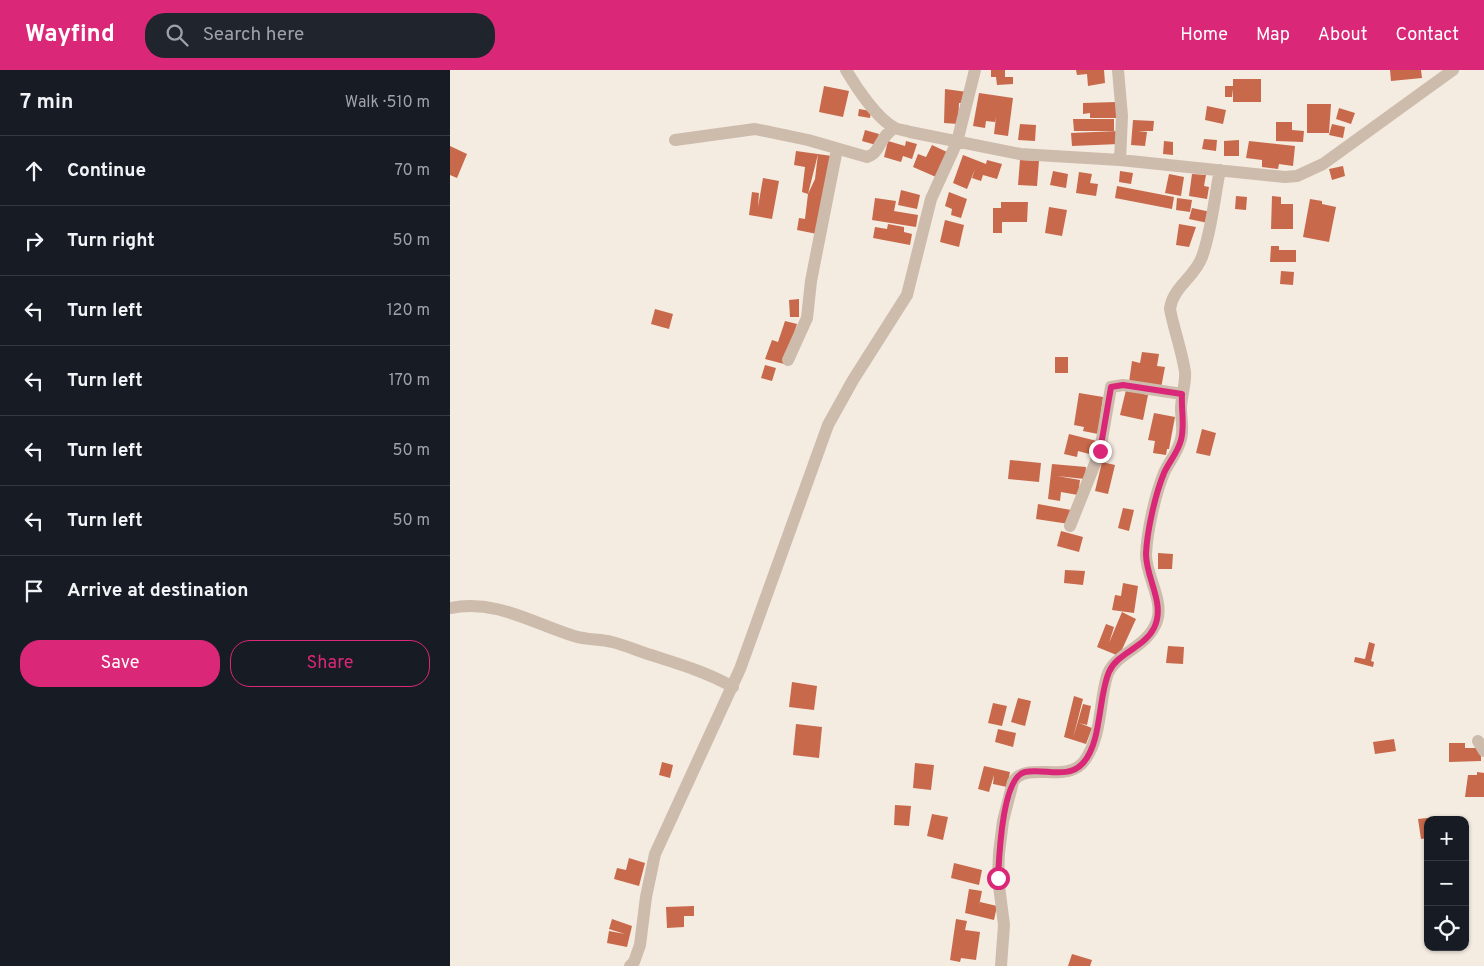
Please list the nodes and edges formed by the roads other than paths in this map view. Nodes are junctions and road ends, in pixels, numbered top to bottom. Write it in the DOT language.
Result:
graph roads {
  1 [pos="846,70"];
  2 [pos="975,70"];
  3 [pos="1118,70"];
  4 [pos="1453,70"];
  5 [pos="895,128"];
  6 [pos="674,140"];
  7 [pos="957,142"];
  8 [pos="837,149"];
  9 [pos="1120,160"];
  10 [pos="1220,170"];
  11 [pos="788,360"];
  12 [pos="1182,394"];
  13 [pos="1070,526"];
  14 [pos="450,608"];
  15 [pos="733,687"];
  16 [pos="630,966"];
  17 [pos="1001,966"];
  1 -- 5 [label="street"];
  2 -- 7 [label="street"];
  3 -- 9 [label="street"];
  4 -- 10 [label="street"];
  5 -- 7 [label="street"];
  5 -- 8 [label="street"];
  6 -- 8 [label="street"];
  7 -- 9 [label="street"];
  7 -- 15 [label="street"];
  8 -- 11 [label="street"];
  9 -- 10 [label="street"];
  10 -- 12 [label="street"];
  12 -- 13 [label="street"];
  12 -- 17 [label="street"];
  14 -- 15 [label="street"];
  15 -- 16 [label="street"];
}
